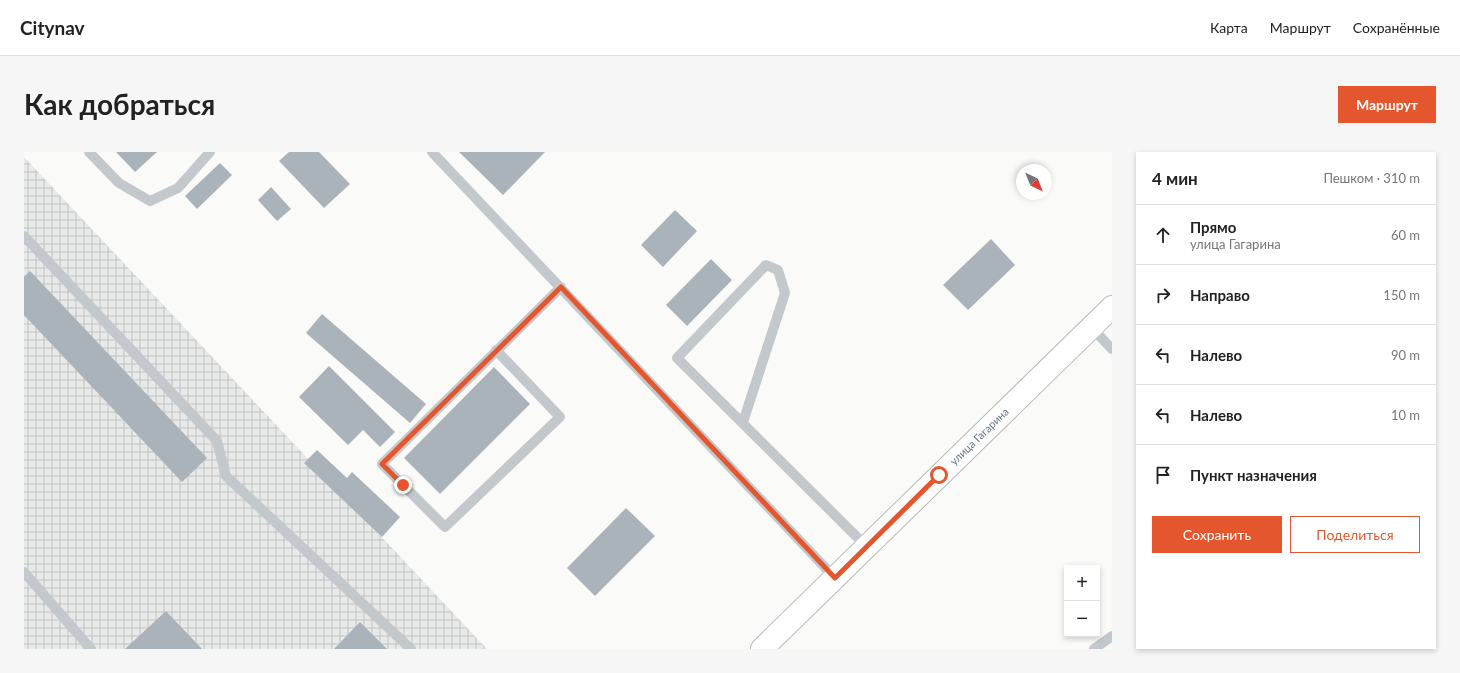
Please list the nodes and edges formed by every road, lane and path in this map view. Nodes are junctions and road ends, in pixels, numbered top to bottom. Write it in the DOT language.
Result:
graph roads {
  1 [pos="89,152"];
  2 [pos="210,152"];
  3 [pos="432,152"];
  4 [pos="24,236"];
  5 [pos="561,287"];
  6 [pos="1112,307"];
  7 [pos="1091,327"];
  8 [pos="1112,349"];
  9 [pos="496,350"];
  10 [pos="743,422"];
  11 [pos="866,546"];
  12 [pos="24,572"];
  13 [pos="835,578"];
  14 [pos="1112,636"];
  15 [pos="91,649"];
  16 [pos="411,649"];
  17 [pos="762,649"];
  18 [pos="1094,649"];
  1 -- 2 [label="lane"];
  3 -- 5 [label="lane"];
  4 -- 16 [label="lane"];
  5 -- 9 [label="lane"];
  5 -- 13 [label="lane"];
  6 -- 7 [label="main road, улица Гагарина"];
  7 -- 8 [label="lane"];
  7 -- 11 [label="main road, улица Гагарина"];
  9 -- 9 [label="lane"];
  10 -- 10 [label="lane"];
  10 -- 11 [label="lane"];
  11 -- 13 [label="main road, улица Гагарина"];
  12 -- 15 [label="lane"];
  13 -- 17 [label="main road, улица Гагарина"];
  14 -- 18 [label="lane"];
}
